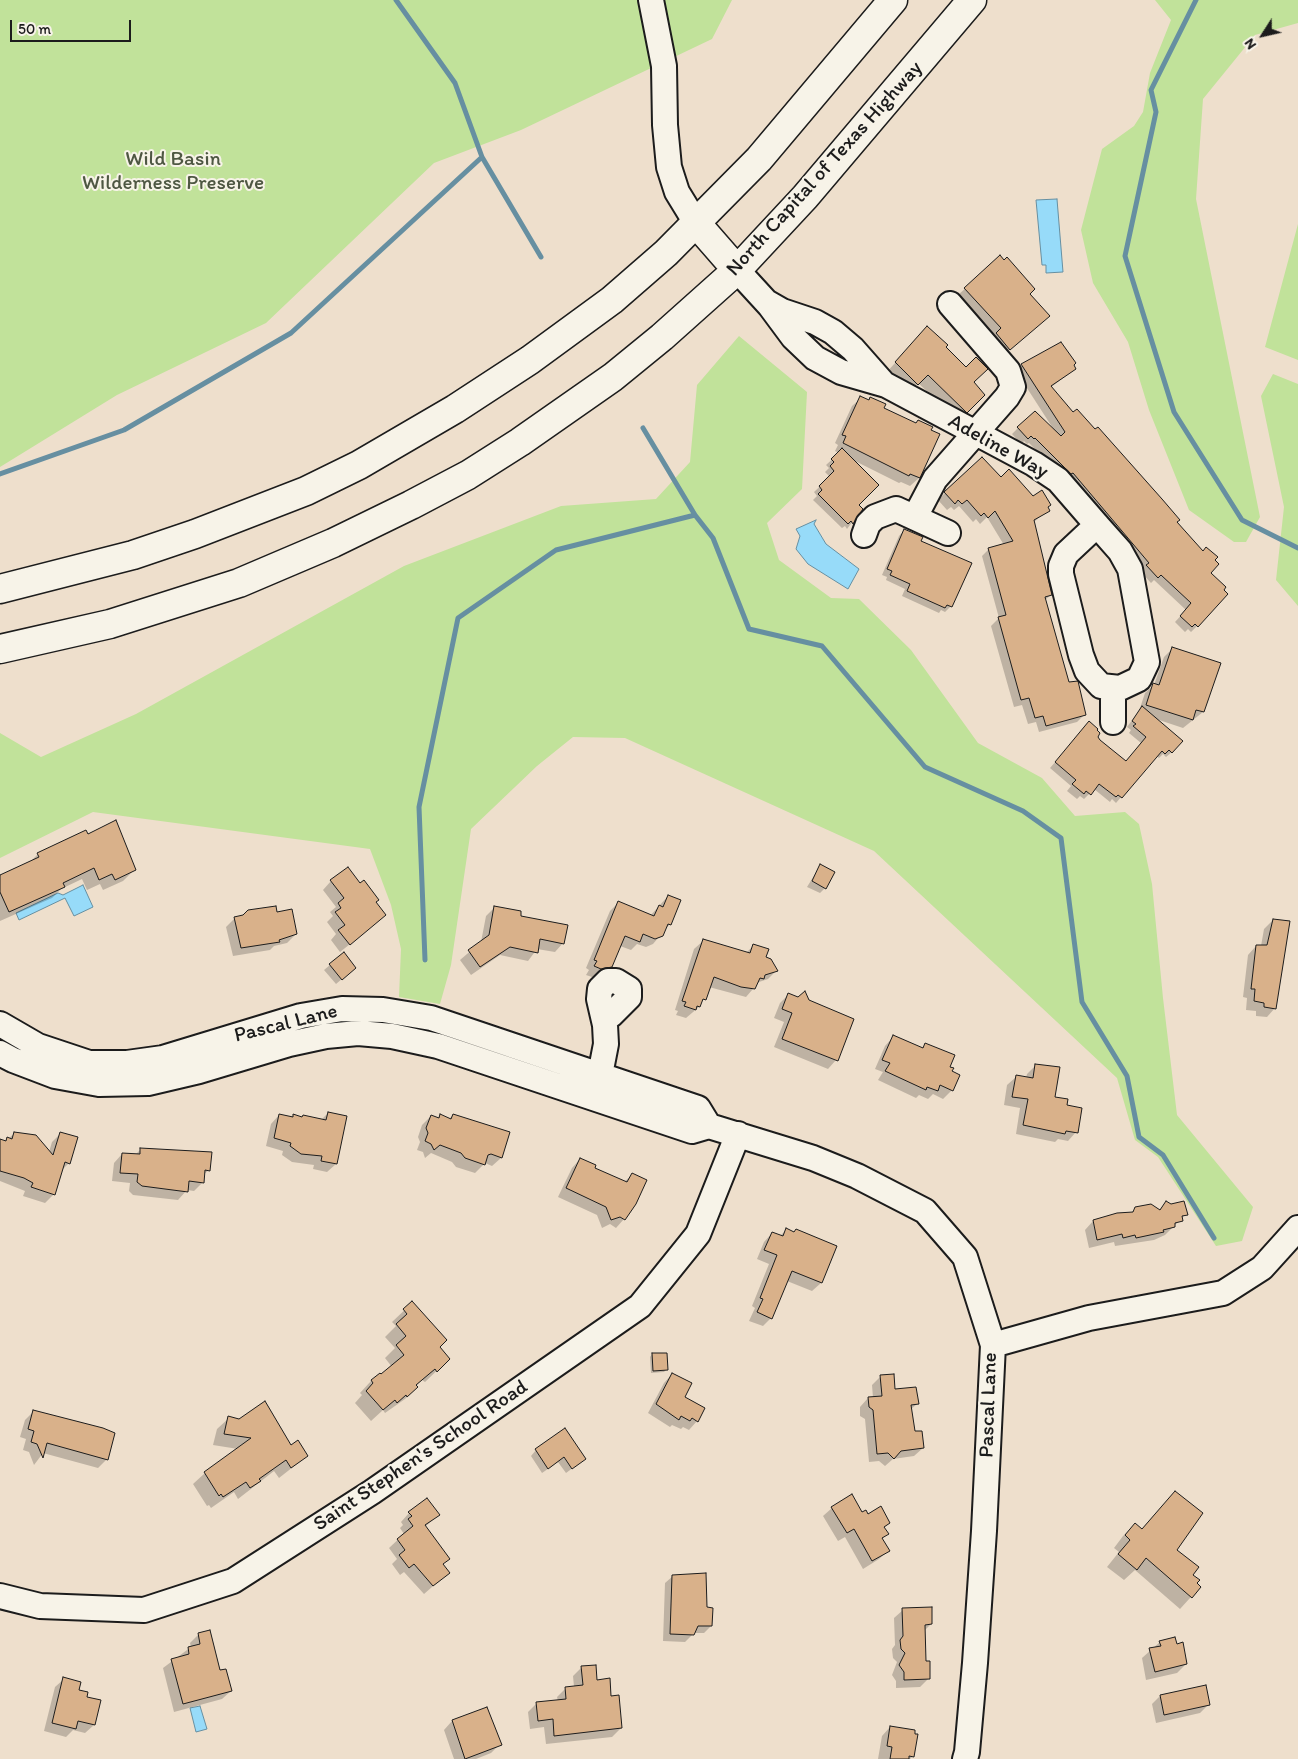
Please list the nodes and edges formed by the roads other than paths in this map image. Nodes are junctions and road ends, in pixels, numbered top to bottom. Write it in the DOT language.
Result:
graph roads {
  1 [pos="651,0"];
  2 [pos="893,0"];
  3 [pos="972,0"];
  4 [pos="696,223"];
  5 [pos="737,270"];
  6 [pos="766,302"];
  7 [pos="950,304"];
  8 [pos="833,332"];
  9 [pos="815,358"];
  10 [pos="886,385"];
  11 [pos="975,434"];
  12 [pos="914,517"];
  13 [pos="1097,525"];
  14 [pos="948,533"];
  15 [pos="864,535"];
  16 [pos="0,589"];
  17 [pos="0,649"];
  18 [pos="1113,689"];
  19 [pos="1113,722"];
  20 [pos="604,1017"];
  21 [pos="0,1024"];
  22 [pos="225,1039"];
  23 [pos="0,1053"];
  24 [pos="62,1054"];
  25 [pos="229,1062"];
  26 [pos="600,1075"];
  27 [pos="55,1076"];
  28 [pos="709,1126"];
  29 [pos="738,1134"];
  30 [pos="1298,1228"];
  31 [pos="992,1345"];
  32 [pos="0,1596"];
  33 [pos="965,1759"];
  1 -- 4 [label="street"];
  2 -- 4 [label="highway"];
  3 -- 5 [label="highway, North Capital of Texas Highway"];
  4 -- 5 [label="highway"];
  4 -- 16 [label="highway"];
  5 -- 6 [label="street, Adeline Way"];
  5 -- 17 [label="highway, North Capital of Texas Highway"];
  6 -- 8 [label="street, Adeline Way"];
  6 -- 9 [label="street, Adeline Way"];
  7 -- 11 [label="street"];
  8 -- 9 [label="street"];
  8 -- 10 [label="street, Adeline Way"];
  9 -- 10 [label="street, Adeline Way"];
  10 -- 11 [label="street, Adeline Way"];
  11 -- 12 [label="street"];
  11 -- 13 [label="street, Adeline Way"];
  12 -- 14 [label="street"];
  12 -- 15 [label="street"];
  13 -- 18 [label="street, Adeline Way"];
  13 -- 18 [label="street"];
  18 -- 19 [label="street"];
  20 -- 26 [label="street"];
  21 -- 24 [label="street, Pascal Lane"];
  22 -- 24 [label="street, Pascal Lane"];
  22 -- 25 [label="street"];
  22 -- 26 [label="street, Pascal Lane"];
  23 -- 27 [label="street, Pascal Lane"];
  24 -- 27 [label="street"];
  25 -- 27 [label="street, Pascal Lane"];
  25 -- 28 [label="street, Pascal Lane"];
  26 -- 28 [label="street, Pascal Lane"];
  28 -- 29 [label="street, Pascal Lane"];
  29 -- 31 [label="street, Pascal Lane"];
  29 -- 32 [label="street, Saint Stephen's School Road"];
  30 -- 31 [label="street"];
  31 -- 33 [label="street, Pascal Lane"];
}
